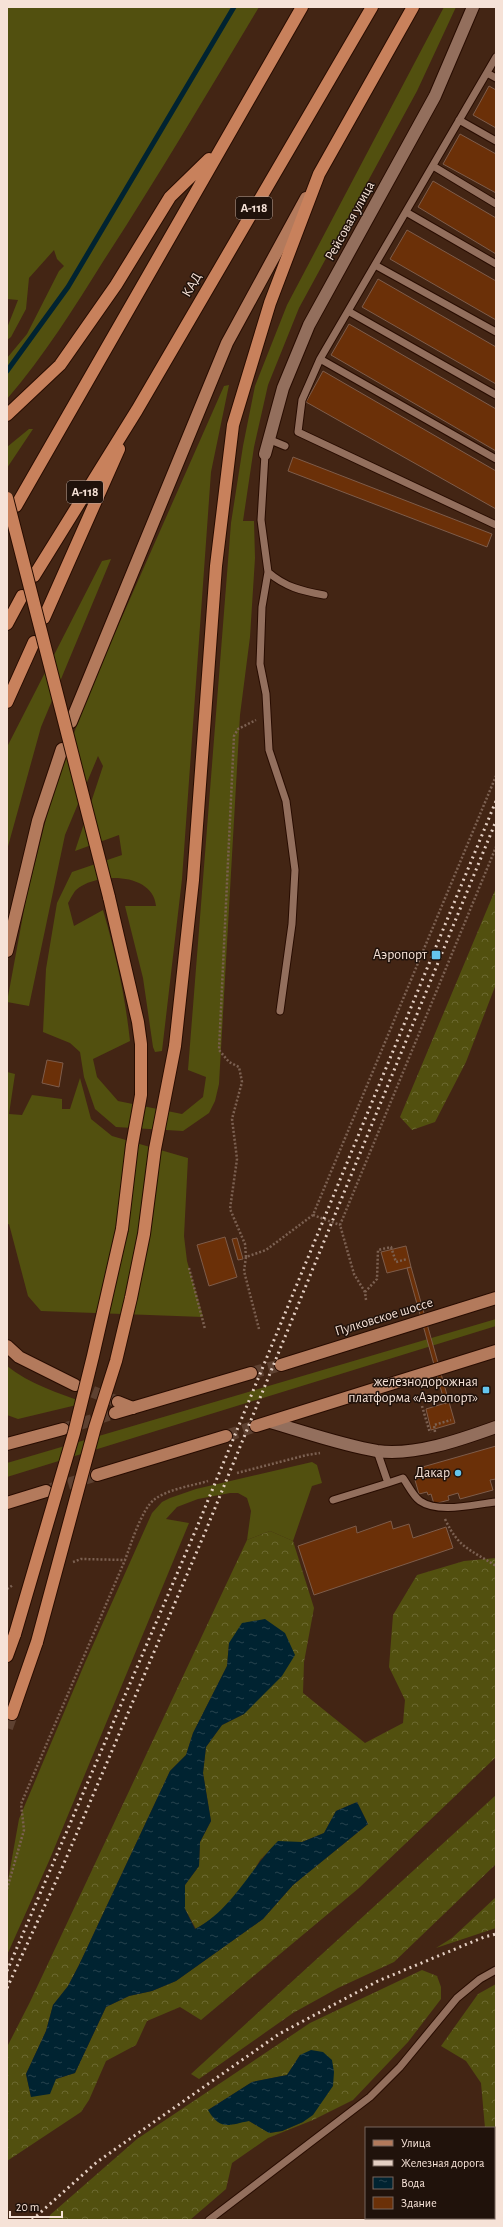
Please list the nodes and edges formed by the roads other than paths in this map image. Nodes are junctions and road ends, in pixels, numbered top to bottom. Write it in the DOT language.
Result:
graph roads {
  1 [pos="302,7"];
  2 [pos="372,7"];
  3 [pos="413,7"];
  4 [pos="473,7"];
  5 [pos="496,57"];
  6 [pos="487,73"];
  7 [pos="496,78"];
  8 [pos="459,120"];
  9 [pos="496,141"];
  10 [pos="220,148"];
  11 [pos="433,166"];
  12 [pos="319,174"];
  13 [pos="496,204"];
  14 [pos="406,212"];
  15 [pos="496,264"];
  16 [pos="375,265"];
  17 [pos="348,311"];
  18 [pos="496,332"];
  19 [pos="320,359"];
  20 [pos="496,395"];
  21 [pos="137,410"];
  22 [pos="7,415"];
  23 [pos="268,439"];
  24 [pos="285,446"];
  25 [pos="265,454"];
  26 [pos="496,459"];
  27 [pos="7,498"];
  28 [pos="16,506"];
  29 [pos="496,525"];
  30 [pos="268,572"];
  31 [pos="34,576"];
  32 [pos="324,595"];
  33 [pos="22,596"];
  34 [pos="44,618"];
  35 [pos="7,624"];
  36 [pos="34,642"];
  37 [pos="7,702"];
  38 [pos="71,722"];
  39 [pos="62,749"];
  40 [pos="7,951"];
  41 [pos="280,1011"];
  42 [pos="496,1298"];
  43 [pos="7,1346"];
  44 [pos="496,1352"];
  45 [pos="280,1365"];
  46 [pos="251,1373"];
  47 [pos="75,1385"];
  48 [pos="116,1408"];
  49 [pos="270,1422"];
  50 [pos="256,1426"];
  51 [pos="496,1427"];
  52 [pos="63,1429"];
  53 [pos="226,1436"];
  54 [pos="7,1444"];
  55 [pos="377,1451"];
  56 [pos="97,1475"];
  57 [pos="388,1483"];
  58 [pos="333,1500"];
  59 [pos="496,1502"];
  60 [pos="7,1503"];
  61 [pos="7,1510"];
  62 [pos="7,1656"];
  63 [pos="12,1714"];
  64 [pos="496,1970"];
  65 [pos="209,2220"];
  1 -- 10 [label="highway"];
  2 -- 21 [label="highway, КАД / А-118"];
  3 -- 12 [label="highway"];
  4 -- 23 [label="street, Рейсовая улица"];
  5 -- 6 [label="lane"];
  6 -- 7 [label="lane"];
  6 -- 8 [label="lane"];
  8 -- 9 [label="lane"];
  8 -- 11 [label="lane"];
  10 -- 22 [label="highway"];
  10 -- 28 [label="highway"];
  11 -- 13 [label="lane"];
  11 -- 14 [label="lane"];
  12 -- 38 [label="main road"];
  12 -- 63 [label="highway, bridge"];
  14 -- 15 [label="lane"];
  14 -- 16 [label="lane"];
  16 -- 17 [label="lane"];
  16 -- 18 [label="lane"];
  17 -- 19 [label="lane"];
  17 -- 20 [label="lane"];
  19 -- 26 [label="lane"];
  19 -- 29 [label="lane"];
  21 -- 31 [label="highway, КАД / А-118"];
  21 -- 34 [label="highway"];
  23 -- 24 [label="lane"];
  23 -- 25 [label="street, Рейсовая улица"];
  25 -- 30 [label="lane"];
  27 -- 62 [label="highway, bridge"];
  30 -- 32 [label="lane"];
  30 -- 41 [label="lane"];
  33 -- 35 [label="highway"];
  36 -- 37 [label="highway"];
  39 -- 40 [label="main road"];
  42 -- 45 [label="main road, Пулковское шоссе"];
  43 -- 47 [label="main road"];
  44 -- 49 [label="main road"];
  46 -- 48 [label="main road"];
  49 -- 50 [label="main road"];
  49 -- 55 [label="street"];
  51 -- 55 [label="street"];
  52 -- 54 [label="main road"];
  53 -- 56 [label="main road"];
  55 -- 57 [label="lane"];
  57 -- 58 [label="lane"];
  57 -- 59 [label="lane"];
  60 -- 61 [label="main road"];
  64 -- 65 [label="lane"];
}
